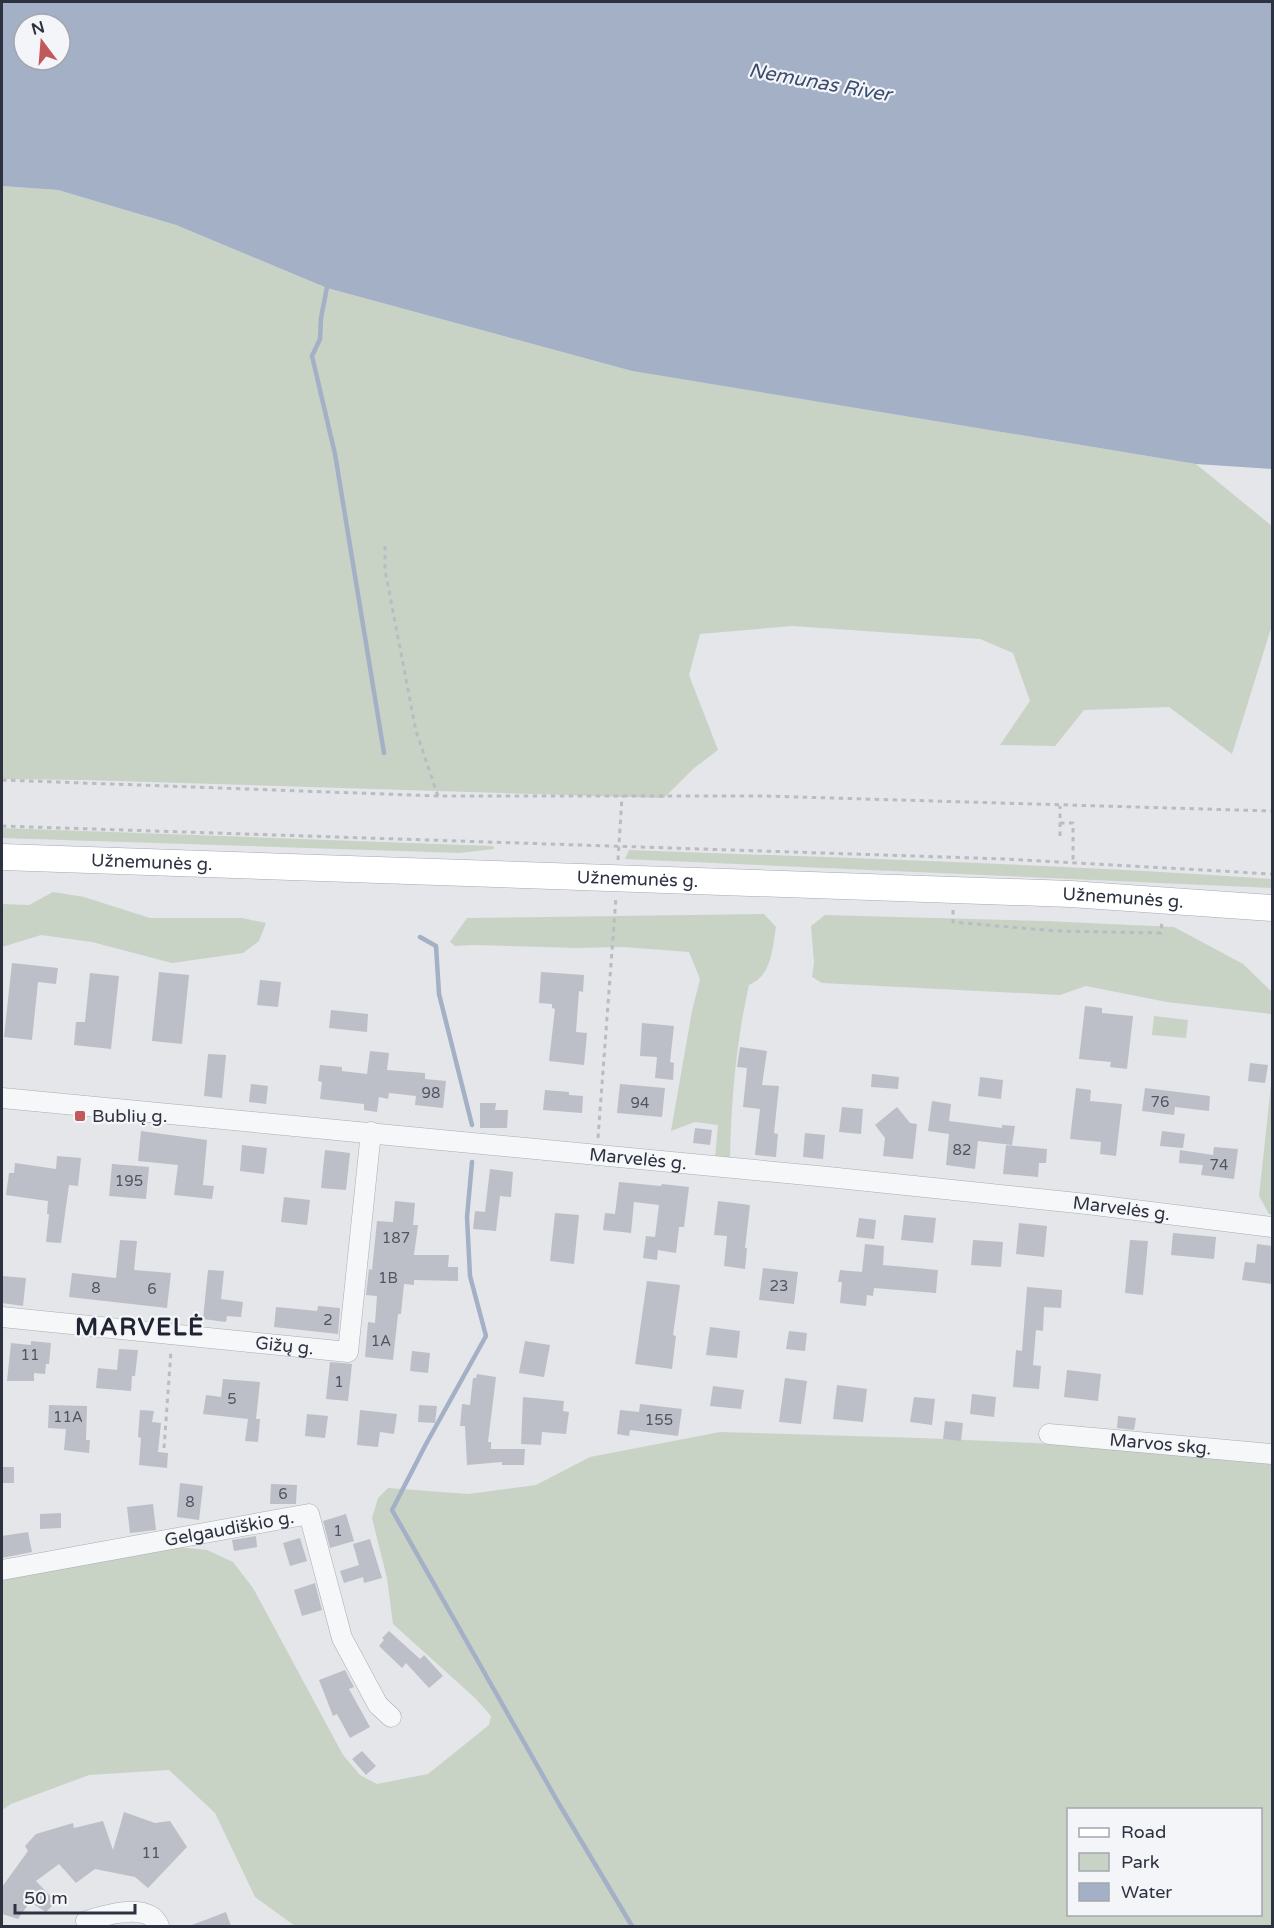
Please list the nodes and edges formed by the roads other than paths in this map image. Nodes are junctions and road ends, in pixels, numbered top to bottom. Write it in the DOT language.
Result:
graph roads {
  1 [pos="2,857"];
  2 [pos="1272,908"];
  3 [pos="2,1098"];
  4 [pos="371,1132"];
  5 [pos="1272,1227"];
  6 [pos="2,1317"];
  7 [pos="1049,1434"];
  8 [pos="1272,1454"];
  9 [pos="2,1570"];
  10 [pos="390,1717"];
  11 [pos="86,1921"];
  12 [pos="159,1926"];
  1 -- 2 [label="main road, Užnemunės g."];
  3 -- 4 [label="street, Marvelės g."];
  4 -- 5 [label="street, Marvelės g."];
  4 -- 6 [label="street, Gižų g."];
  7 -- 8 [label="street, Marvos skg."];
  9 -- 10 [label="street, Gelgaudiškio g."];
  11 -- 12 [label="street"];
}
